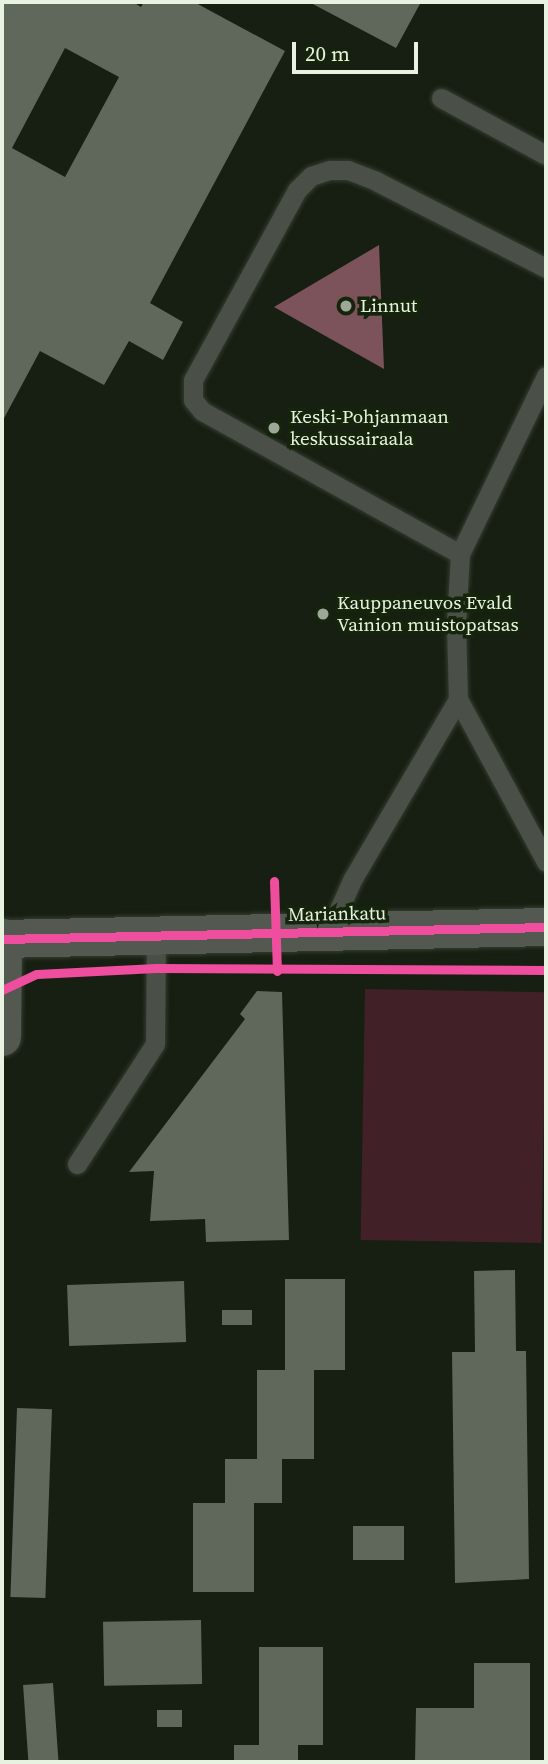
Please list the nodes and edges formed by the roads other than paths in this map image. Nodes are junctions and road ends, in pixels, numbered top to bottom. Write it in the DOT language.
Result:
graph roads {
  1 [pos="441,98"];
  2 [pos="546,155"];
  3 [pos="546,268"];
  4 [pos="546,376"];
  5 [pos="460,554"];
  6 [pos="458,699"];
  7 [pos="546,862"];
  8 [pos="546,928"];
  9 [pos="329,932"];
  10 [pos="156,936"];
  11 [pos="2,939"];
  12 [pos="2,1037"];
  13 [pos="77,1164"];
  1 -- 2 [label="lane"];
  3 -- 5 [label="lane"];
  4 -- 5 [label="lane"];
  5 -- 6 [label="lane"];
  6 -- 7 [label="lane"];
  6 -- 9 [label="lane"];
  8 -- 9 [label="street, Mariankatu"];
  9 -- 10 [label="street, Mariankatu"];
  10 -- 11 [label="street, Mariankatu"];
  10 -- 13 [label="lane"];
  11 -- 12 [label="street"];
}
